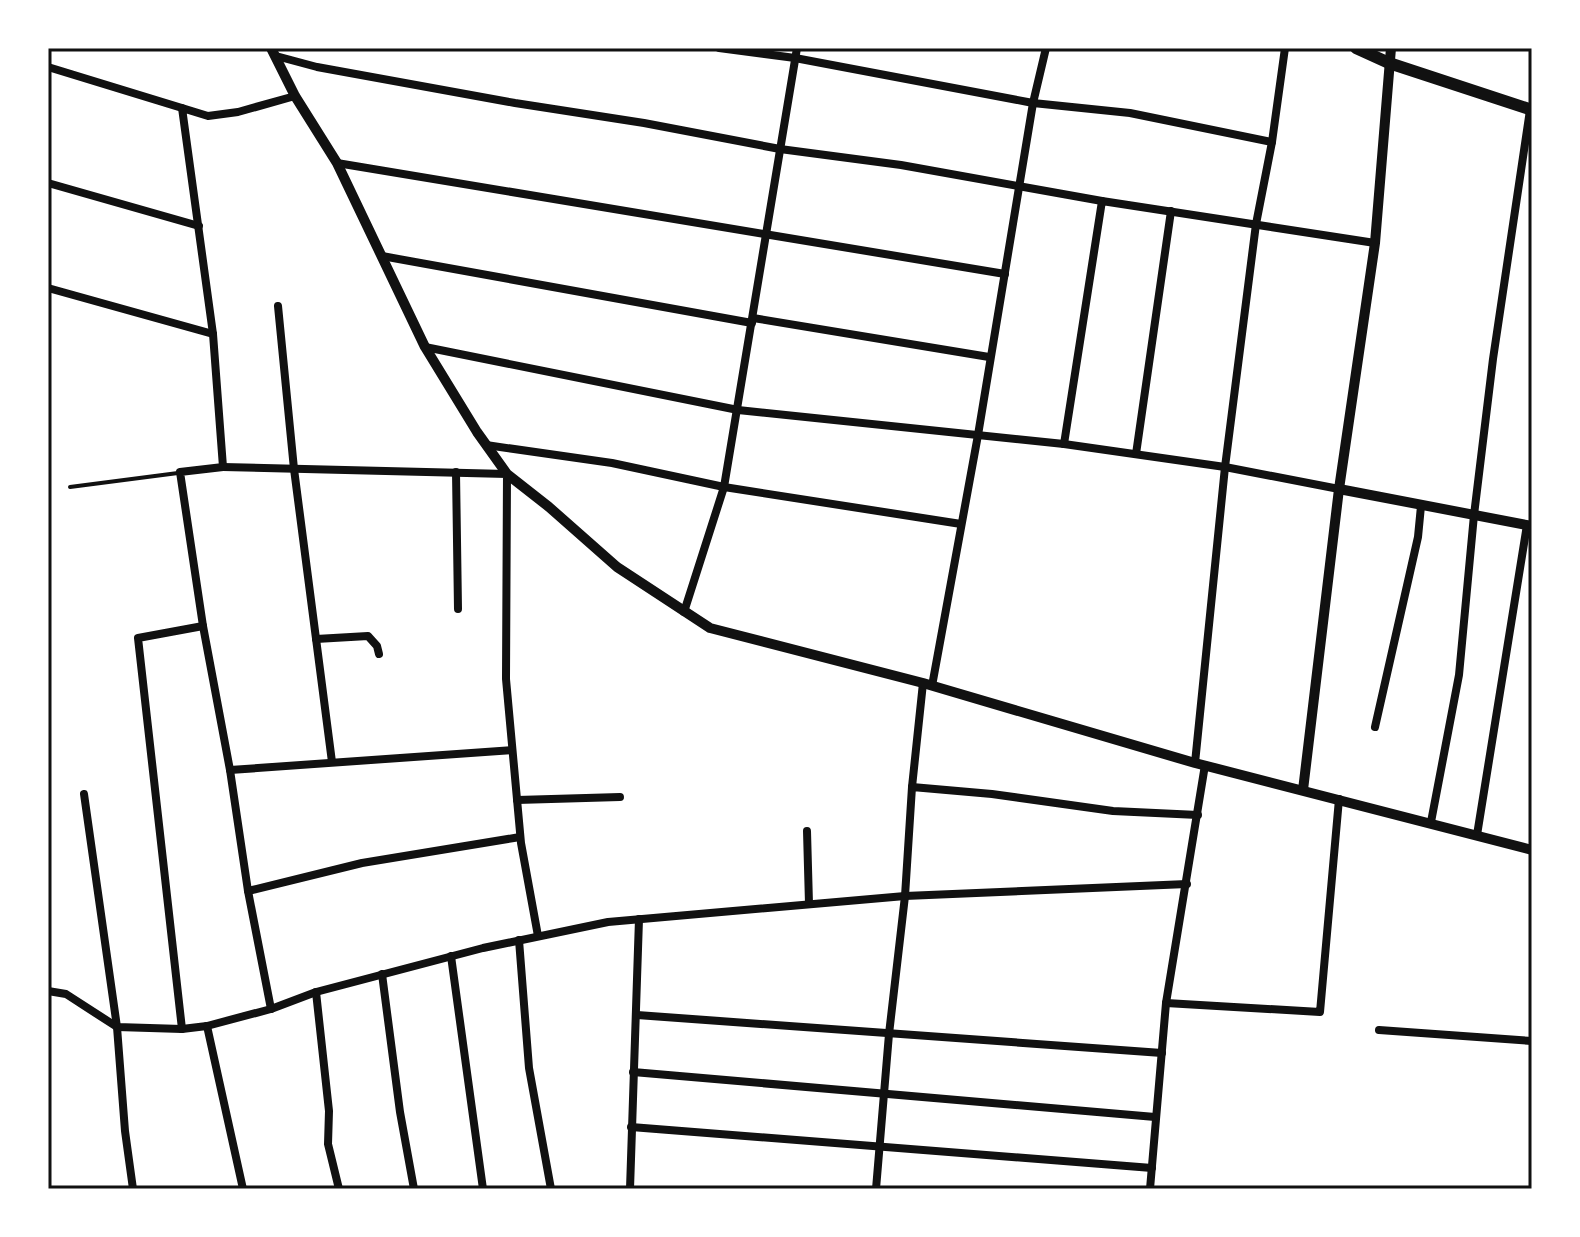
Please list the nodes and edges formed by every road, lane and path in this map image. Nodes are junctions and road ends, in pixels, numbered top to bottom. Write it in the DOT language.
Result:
graph roads {
  1 [pos="719,48"];
  2 [pos="797,48"];
  3 [pos="1046,48"];
  4 [pos="1285,48"];
  5 [pos="1356,48"];
  6 [pos="1391,48"];
  7 [pos="273,52"];
  8 [pos="795,58"];
  9 [pos="1389,63"];
  10 [pos="48,67"];
  11 [pos="295,96"];
  12 [pos="1033,103"];
  13 [pos="182,108"];
  14 [pos="1531,110"];
  15 [pos="1272,142"];
  16 [pos="780,149"];
  17 [pos="337,163"];
  18 [pos="48,183"];
  19 [pos="1018,188"];
  20 [pos="1102,201"];
  21 [pos="1171,211"];
  22 [pos="1256,224"];
  23 [pos="199,226"];
  24 [pos="766,235"];
  25 [pos="1375,243"];
  26 [pos="382,256"];
  27 [pos="1005,274"];
  28 [pos="48,288"];
  29 [pos="278,306"];
  30 [pos="752,321"];
  31 [pos="213,334"];
  32 [pos="425,347"];
  33 [pos="989,357"];
  34 [pos="738,410"];
  35 [pos="978,435"];
  36 [pos="1064,444"];
  37 [pos="486,445"];
  38 [pos="1136,454"];
  39 [pos="223,467"];
  40 [pos="1225,467"];
  41 [pos="294,469"];
  42 [pos="180,472"];
  43 [pos="456,472"];
  44 [pos="507,474"];
  45 [pos="70,487"];
  46 [pos="724,487"];
  47 [pos="1339,489"];
  48 [pos="1421,506"];
  49 [pos="1474,515"];
  50 [pos="961,524"];
  51 [pos="1530,526"];
  52 [pos="458,609"];
  53 [pos="684,612"];
  54 [pos="203,626"];
  55 [pos="316,639"];
  56 [pos="379,654"];
  57 [pos="927,684"];
  58 [pos="1375,727"];
  59 [pos="512,750"];
  60 [pos="332,762"];
  61 [pos="1200,764"];
  62 [pos="230,770"];
  63 [pos="912,787"];
  64 [pos="1303,790"];
  65 [pos="84,794"];
  66 [pos="620,797"];
  67 [pos="1339,799"];
  68 [pos="517,800"];
  69 [pos="1198,815"];
  70 [pos="1431,822"];
  71 [pos="807,831"];
  72 [pos="1477,835"];
  73 [pos="520,837"];
  74 [pos="1532,850"];
  75 [pos="1187,884"];
  76 [pos="248,891"];
  77 [pos="905,896"];
  78 [pos="809,904"];
  79 [pos="639,919"];
  80 [pos="538,936"];
  81 [pos="519,940"];
  82 [pos="451,956"];
  83 [pos="382,974"];
  84 [pos="48,991"];
  85 [pos="316,992"];
  86 [pos="1166,1003"];
  87 [pos="271,1009"];
  88 [pos="637,1015"];
  89 [pos="207,1026"];
  90 [pos="117,1027"];
  91 [pos="182,1029"];
  92 [pos="1379,1030"];
  93 [pos="889,1034"];
  94 [pos="1532,1041"];
  95 [pos="1162,1053"];
  96 [pos="633,1072"];
  97 [pos="885,1092"];
  98 [pos="1155,1117"];
  99 [pos="631,1127"];
  100 [pos="880,1147"];
  101 [pos="1152,1168"];
  102 [pos="133,1189"];
  103 [pos="243,1189"];
  104 [pos="339,1189"];
  105 [pos="414,1189"];
  106 [pos="483,1189"];
  107 [pos="551,1189"];
  108 [pos="630,1189"];
  109 [pos="876,1189"];
  110 [pos="1150,1189"];
  1 -- 8 [label="street"];
  2 -- 8 [label="street"];
  3 -- 12 [label="street"];
  4 -- 15 [label="street"];
  5 -- 9 [label="main road"];
  6 -- 9 [label="street"];
  7 -- 11 [label="street"];
  7 -- 16 [label="street"];
  8 -- 12 [label="street"];
  8 -- 16 [label="street"];
  9 -- 14 [label="main road"];
  9 -- 25 [label="street"];
  10 -- 13 [label="street"];
  11 -- 13 [label="street"];
  11 -- 17 [label="street"];
  12 -- 15 [label="street"];
  12 -- 19 [label="street"];
  13 -- 23 [label="street"];
  14 -- 49 [label="street"];
  15 -- 22 [label="street"];
  16 -- 19 [label="street"];
  16 -- 24 [label="street"];
  17 -- 24 [label="street"];
  17 -- 26 [label="street"];
  18 -- 23 [label="street"];
  19 -- 20 [label="street"];
  19 -- 27 [label="street"];
  20 -- 21 [label="street"];
  20 -- 36 [label="street"];
  21 -- 22 [label="street"];
  21 -- 38 [label="street"];
  22 -- 25 [label="street"];
  22 -- 40 [label="street"];
  23 -- 31 [label="street"];
  24 -- 27 [label="street"];
  24 -- 30 [label="street"];
  25 -- 47 [label="street"];
  26 -- 30 [label="street"];
  26 -- 32 [label="street"];
  27 -- 33 [label="street"];
  28 -- 31 [label="street"];
  29 -- 41 [label="street"];
  30 -- 33 [label="street"];
  30 -- 34 [label="street"];
  31 -- 39 [label="street"];
  32 -- 34 [label="street"];
  32 -- 37 [label="street"];
  33 -- 35 [label="street"];
  34 -- 35 [label="street"];
  34 -- 46 [label="street"];
  35 -- 36 [label="street"];
  35 -- 50 [label="street"];
  36 -- 38 [label="street"];
  37 -- 44 [label="street"];
  37 -- 46 [label="street"];
  38 -- 40 [label="street"];
  39 -- 41 [label="street"];
  39 -- 42 [label="street"];
  40 -- 47 [label="street"];
  40 -- 61 [label="street"];
  41 -- 43 [label="street"];
  41 -- 55 [label="street"];
  42 -- 45 [label="lane"];
  42 -- 54 [label="street"];
  43 -- 44 [label="street"];
  43 -- 52 [label="street"];
  44 -- 53 [label="street"];
  44 -- 59 [label="street"];
  46 -- 50 [label="street"];
  46 -- 53 [label="street"];
  47 -- 48 [label="street"];
  47 -- 64 [label="street"];
  48 -- 49 [label="street"];
  48 -- 58 [label="street"];
  49 -- 51 [label="street"];
  49 -- 70 [label="street"];
  50 -- 57 [label="street"];
  51 -- 72 [label="street"];
  53 -- 57 [label="street"];
  54 -- 62 [label="street"];
  54 -- 91 [label="street"];
  55 -- 56 [label="street"];
  55 -- 60 [label="street"];
  57 -- 61 [label="street"];
  57 -- 63 [label="street"];
  59 -- 60 [label="street"];
  59 -- 68 [label="street"];
  60 -- 62 [label="street"];
  61 -- 64 [label="street"];
  61 -- 69 [label="street"];
  62 -- 76 [label="street"];
  63 -- 69 [label="street"];
  63 -- 77 [label="street"];
  64 -- 67 [label="street"];
  65 -- 90 [label="street"];
  66 -- 68 [label="street"];
  67 -- 70 [label="street"];
  67 -- 86 [label="street"];
  68 -- 73 [label="street"];
  69 -- 75 [label="street"];
  70 -- 72 [label="street"];
  71 -- 78 [label="street"];
  72 -- 74 [label="street"];
  73 -- 76 [label="street"];
  73 -- 80 [label="street"];
  75 -- 77 [label="street"];
  75 -- 86 [label="street"];
  76 -- 87 [label="street"];
  77 -- 78 [label="street"];
  77 -- 93 [label="street"];
  78 -- 79 [label="street"];
  79 -- 80 [label="street"];
  79 -- 88 [label="street"];
  80 -- 81 [label="street"];
  81 -- 82 [label="street"];
  81 -- 107 [label="street"];
  82 -- 83 [label="street"];
  82 -- 106 [label="street"];
  83 -- 85 [label="street"];
  83 -- 105 [label="street"];
  84 -- 90 [label="street"];
  85 -- 87 [label="street"];
  85 -- 104 [label="street"];
  86 -- 95 [label="street"];
  87 -- 89 [label="street"];
  88 -- 93 [label="street"];
  88 -- 96 [label="street"];
  89 -- 91 [label="street"];
  89 -- 103 [label="street"];
  90 -- 91 [label="street"];
  90 -- 102 [label="street"];
  92 -- 94 [label="street"];
  93 -- 95 [label="street"];
  93 -- 97 [label="street"];
  95 -- 98 [label="street"];
  96 -- 97 [label="street"];
  96 -- 99 [label="street"];
  97 -- 98 [label="street"];
  97 -- 100 [label="street"];
  98 -- 101 [label="street"];
  99 -- 100 [label="street"];
  99 -- 108 [label="street"];
  100 -- 101 [label="street"];
  100 -- 109 [label="street"];
  101 -- 110 [label="street"];
}
